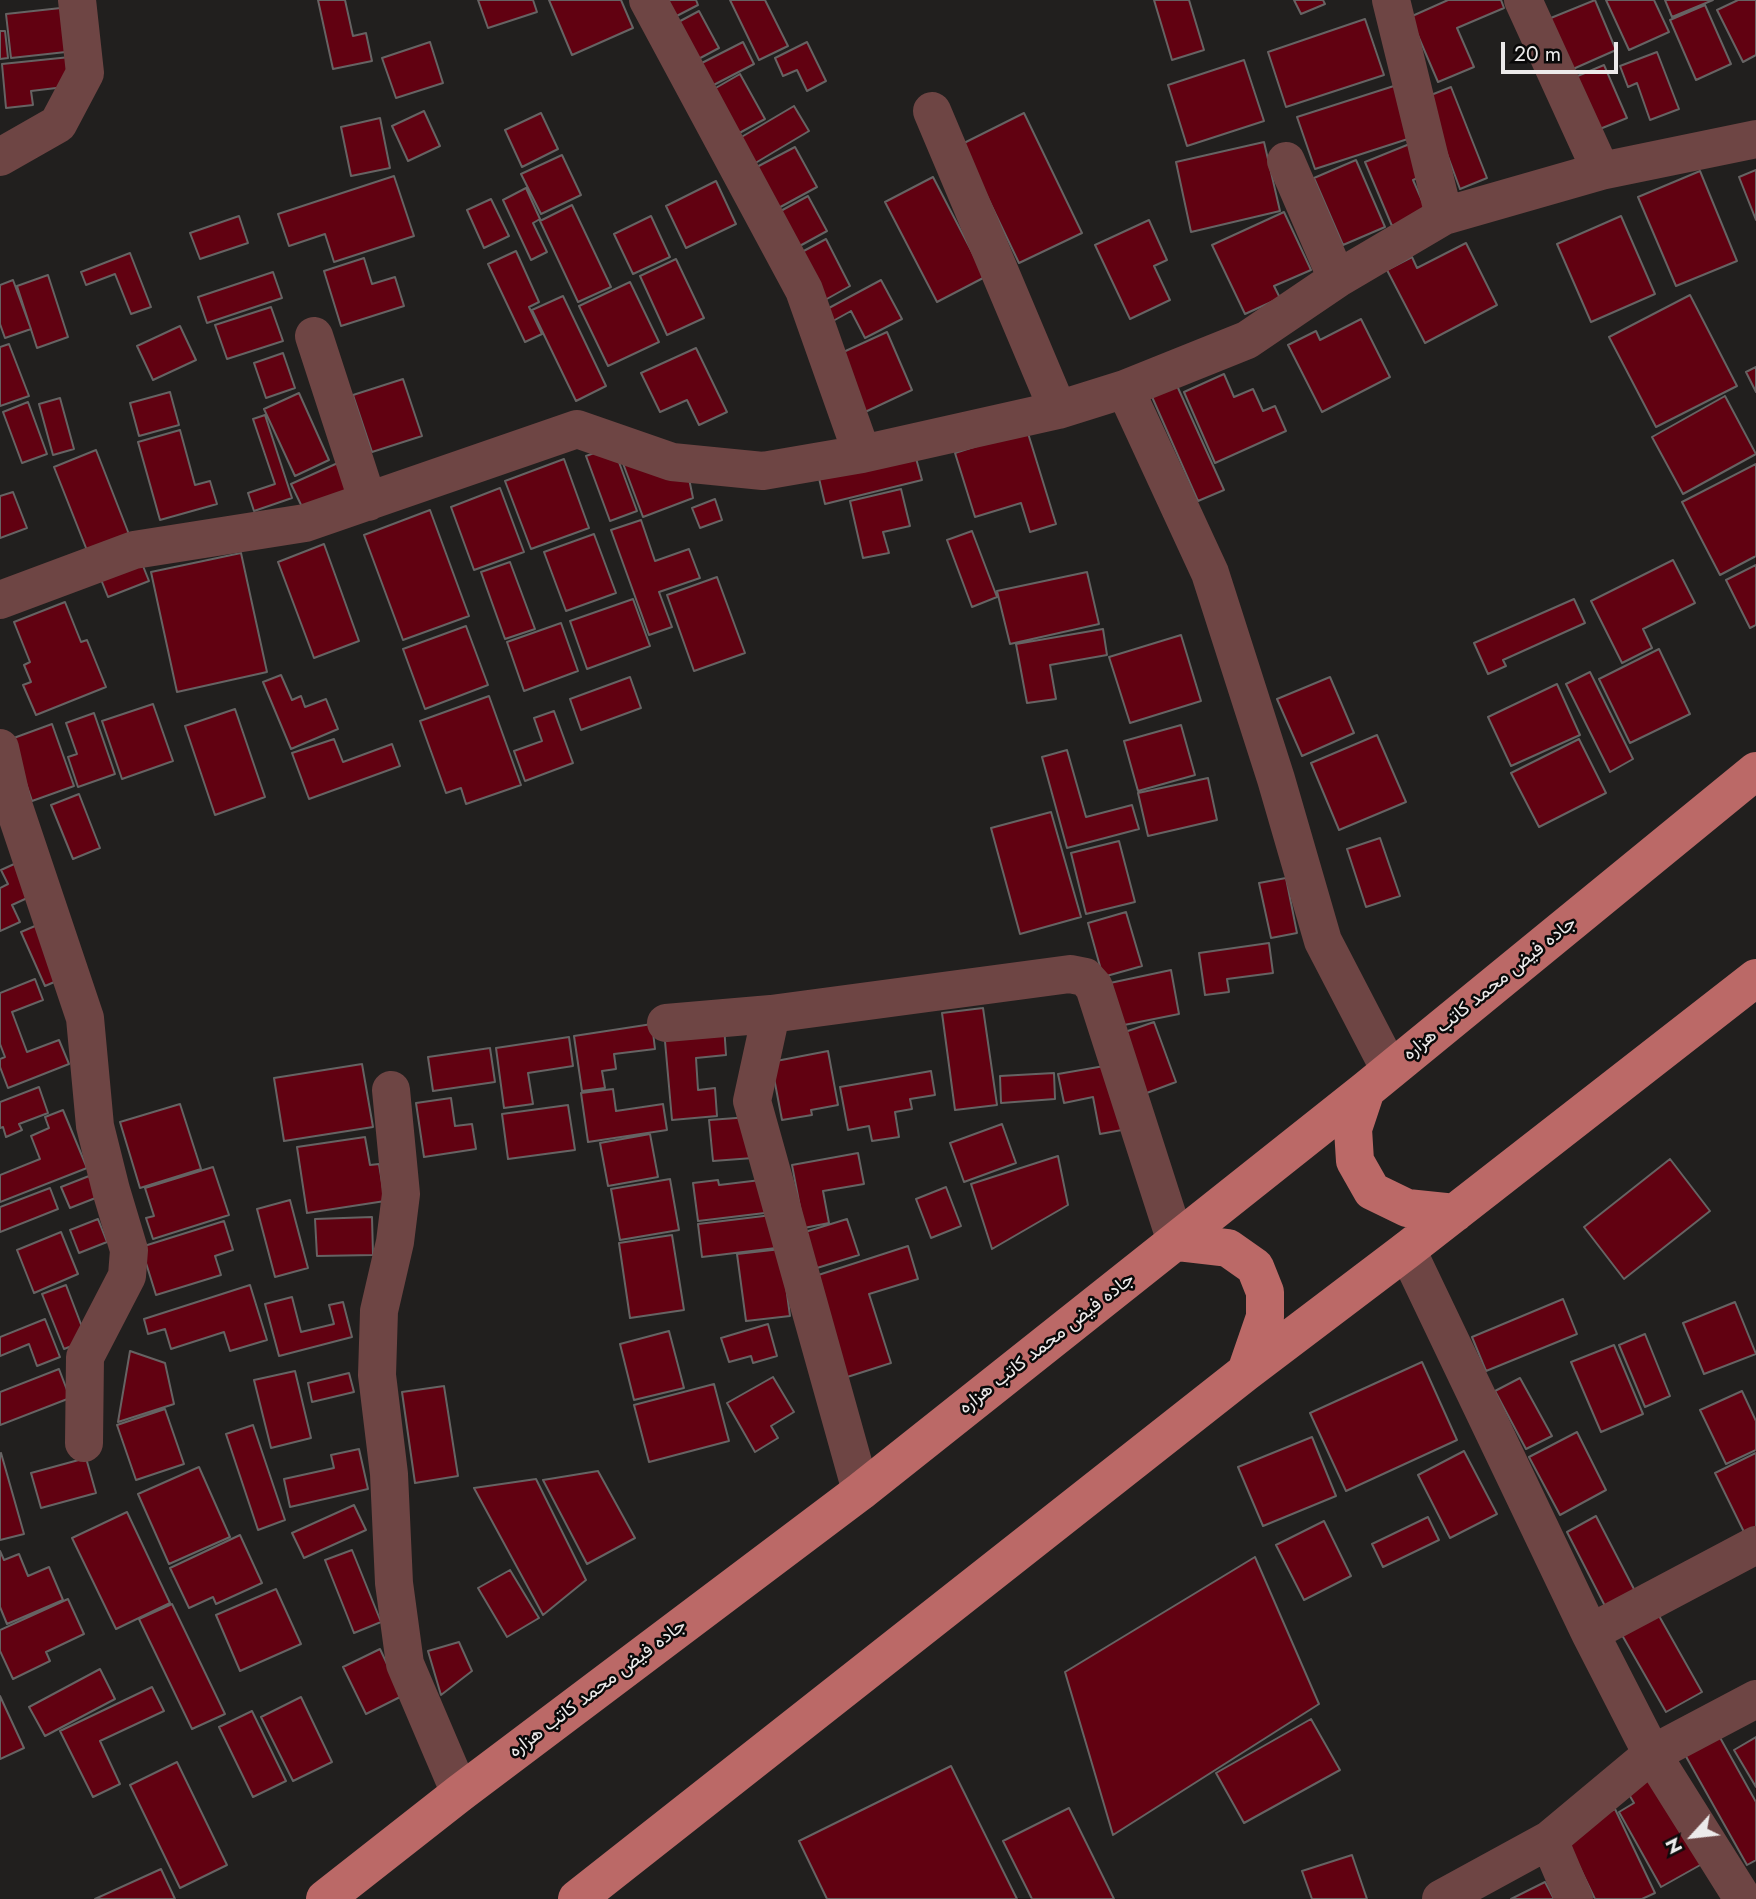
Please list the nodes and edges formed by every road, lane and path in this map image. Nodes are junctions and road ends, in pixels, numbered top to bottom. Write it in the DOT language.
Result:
graph roads {
  1 [pos="77,0"];
  2 [pos="648,0"];
  3 [pos="1523,0"];
  4 [pos="1402,3"];
  5 [pos="932,111"];
  6 [pos="1756,139"];
  7 [pos="0,158"];
  8 [pos="1286,161"];
  9 [pos="1601,171"];
  10 [pos="1444,216"];
  11 [pos="1337,279"];
  12 [pos="314,336"];
  13 [pos="1125,389"];
  14 [pos="1058,410"];
  15 [pos="862,454"];
  16 [pos="368,502"];
  17 [pos="0,600"];
  18 [pos="0,748"];
  19 [pos="1756,771"];
  20 [pos="1756,978"];
  21 [pos="771,1014"];
  22 [pos="666,1023"];
  23 [pos="1378,1080"];
  24 [pos="391,1090"];
  25 [pos="1455,1213"];
  26 [pos="1176,1242"];
  27 [pos="1407,1250"];
  28 [pos="1246,1372"];
  29 [pos="84,1443"];
  30 [pos="861,1491"];
  31 [pos="1756,1545"];
  32 [pos="1590,1633"];
  33 [pos="1756,1699"];
  34 [pos="1652,1754"];
  35 [pos="460,1793"];
  36 [pos="1549,1840"];
  37 [pos="580,1898"];
  38 [pos="325,1899"];
  39 [pos="1441,1899"];
  40 [pos="1574,1899"];
  41 [pos="1743,1899"];
  1 -- 7 [label="street"];
  2 -- 15 [label="street"];
  3 -- 9 [label="street"];
  4 -- 10 [label="street"];
  5 -- 14 [label="street"];
  6 -- 9 [label="street"];
  8 -- 11 [label="street"];
  9 -- 10 [label="street"];
  10 -- 11 [label="street"];
  11 -- 13 [label="street"];
  12 -- 16 [label="street"];
  13 -- 14 [label="street"];
  13 -- 23 [label="street"];
  14 -- 15 [label="street"];
  15 -- 16 [label="street"];
  16 -- 17 [label="street"];
  18 -- 29 [label="street"];
  19 -- 23 [label="main road, جاده فیض محمد کاتب هزاره"];
  20 -- 25 [label="main road"];
  21 -- 22 [label="street"];
  21 -- 26 [label="street"];
  21 -- 30 [label="street"];
  23 -- 25 [label="main road"];
  23 -- 26 [label="main road, جاده فیض محمد کاتب هزاره"];
  24 -- 35 [label="street"];
  25 -- 27 [label="main road"];
  26 -- 28 [label="main road"];
  26 -- 30 [label="main road, جاده فیض محمد کاتب هزاره"];
  27 -- 28 [label="main road"];
  27 -- 32 [label="street"];
  28 -- 37 [label="main road"];
  30 -- 35 [label="main road, جاده فیض محمد کاتب هزاره"];
  31 -- 32 [label="street"];
  32 -- 34 [label="street"];
  33 -- 34 [label="street"];
  34 -- 36 [label="street"];
  34 -- 41 [label="street"];
  35 -- 38 [label="main road, جاده فیض محمد کاتب هزاره"];
  36 -- 39 [label="street"];
  36 -- 40 [label="street"];
}
